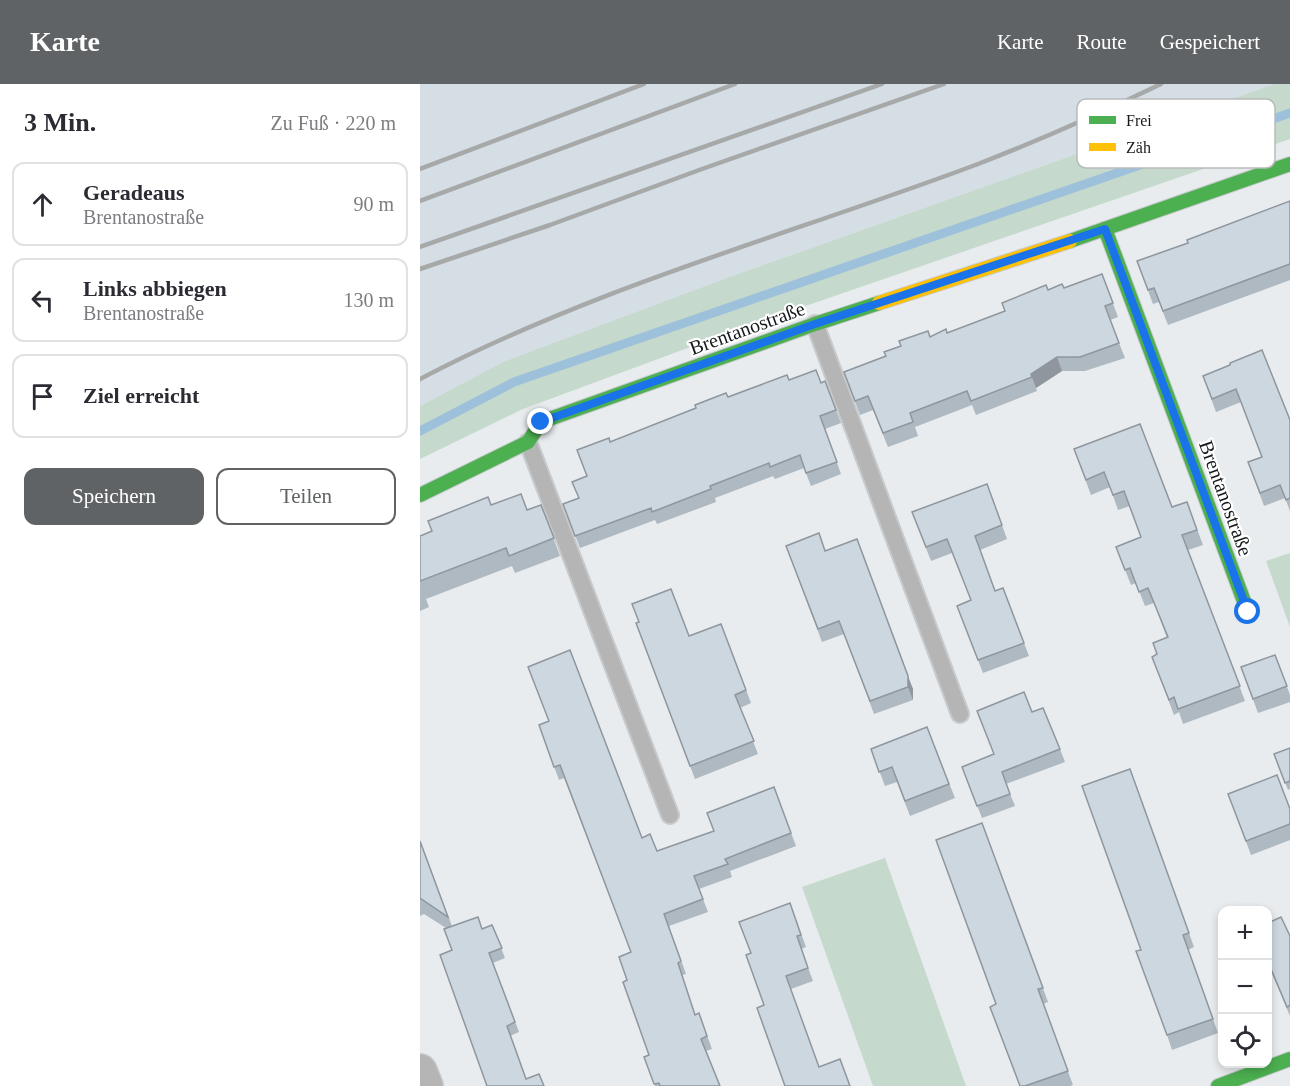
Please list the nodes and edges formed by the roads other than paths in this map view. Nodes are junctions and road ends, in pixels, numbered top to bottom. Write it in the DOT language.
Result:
graph roads {
  1 [pos="1290,164"];
  2 [pos="1105,229"];
  3 [pos="815,324"];
  4 [pos="528,442"];
  5 [pos="420,495"];
  6 [pos="1248,612"];
  7 [pos="960,714"];
  8 [pos="670,815"];
  9 [pos="1290,1059"];
  10 [pos="420,1071"];
  11 [pos="426,1086"];
  12 [pos="1218,1086"];
  1 -- 2 [label="street, Brentanostraße"];
  2 -- 3 [label="street, Brentanostraße"];
  2 -- 6 [label="street, Brentanostraße"];
  3 -- 4 [label="street, Brentanostraße"];
  3 -- 7 [label="lane"];
  4 -- 5 [label="street, Brentanostraße"];
  4 -- 8 [label="lane"];
  9 -- 12 [label="street"];
  10 -- 11 [label="street"];
}
